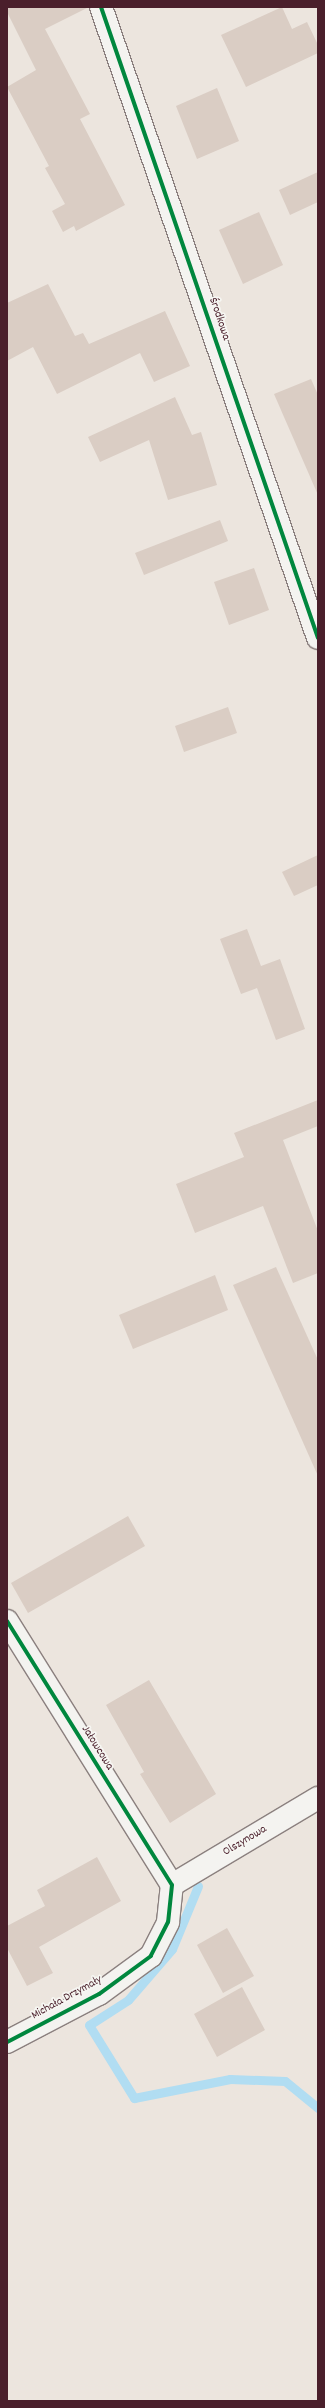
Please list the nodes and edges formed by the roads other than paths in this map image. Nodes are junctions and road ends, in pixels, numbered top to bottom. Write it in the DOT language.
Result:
graph roads {
  1 [pos="101,7"];
  2 [pos="318,638"];
  3 [pos="7,1621"];
  4 [pos="318,1798"];
  5 [pos="172,1885"];
  6 [pos="7,2042"];
  1 -- 2 [label="street, Środkowa"];
  3 -- 5 [label="street, Jałowcowa"];
  4 -- 5 [label="street, Olszynowa"];
  5 -- 6 [label="street, Michała Drzymały"];
}
